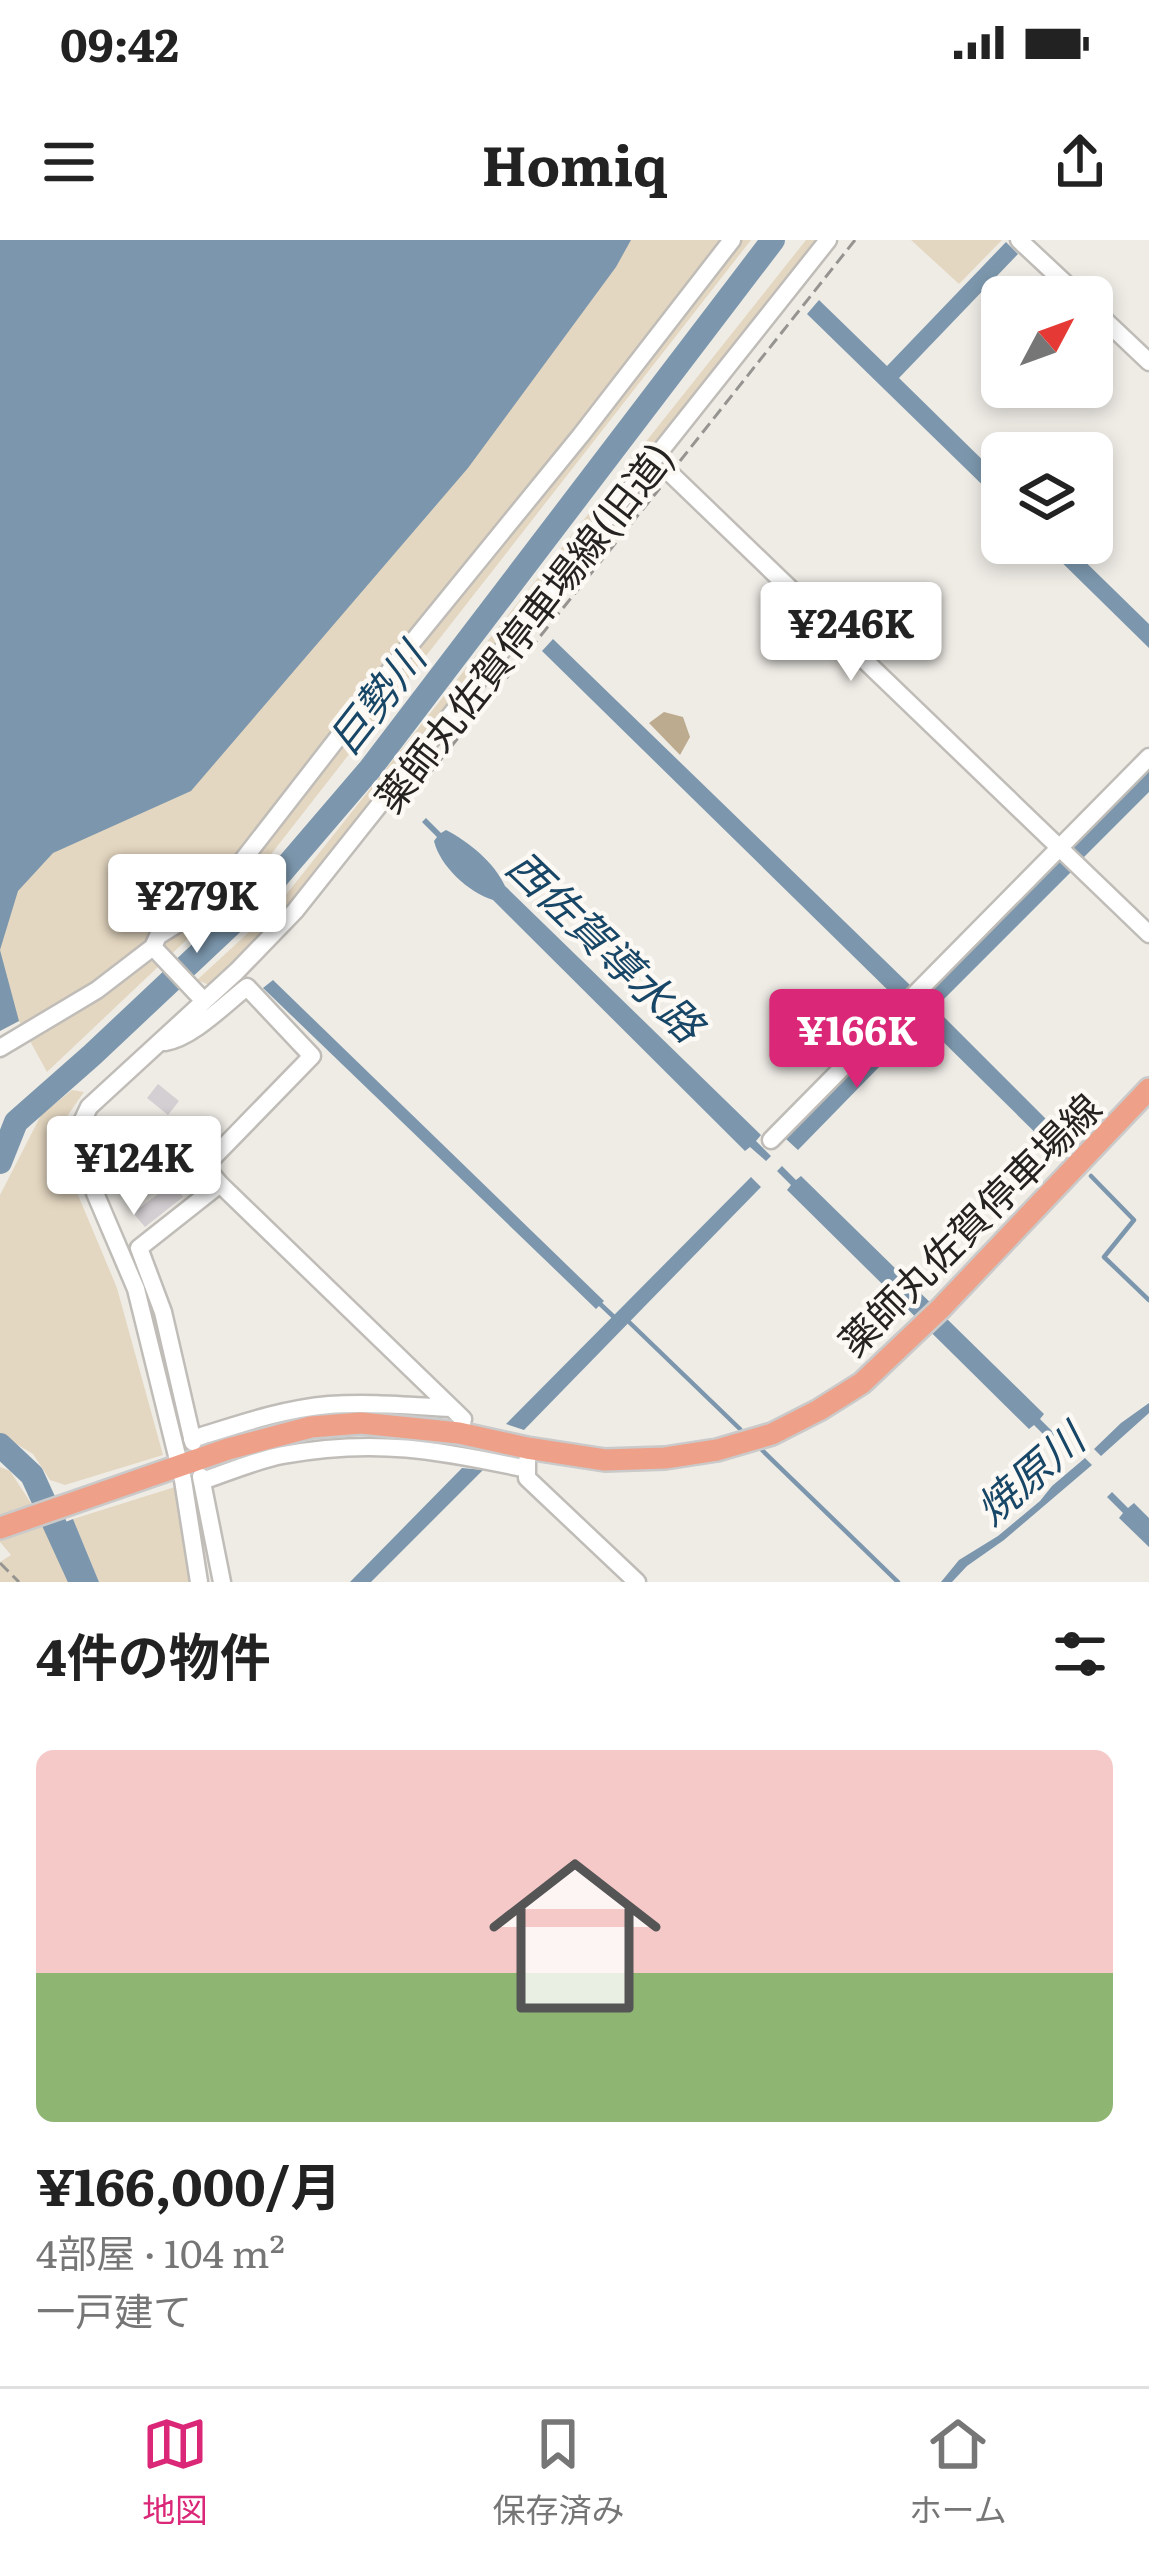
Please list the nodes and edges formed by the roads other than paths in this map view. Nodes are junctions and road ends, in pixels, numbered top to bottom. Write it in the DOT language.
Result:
graph roads {
  1 [pos="732,240"];
  2 [pos="828,240"];
  3 [pos="1023,244"];
  4 [pos="1057,276"];
  5 [pos="1113,328"];
  6 [pos="1149,362"];
  7 [pos="671,473"];
  8 [pos="1149,758"];
  9 [pos="1067,856"];
  10 [pos="1149,934"];
  11 [pos="152,946"];
  12 [pos="204,1001"];
  13 [pos="157,1043"];
  14 [pos="0,1048"];
  15 [pos="1149,1089"];
  16 [pos="771,1140"];
  17 [pos="220,1184"];
  18 [pos="452,1408"];
  19 [pos="458,1433"];
  20 [pos="527,1458"];
  21 [pos="177,1466"];
  22 [pos="0,1528"];
  23 [pos="199,1582"];
  24 [pos="222,1582"];
  25 [pos="637,1582"];
  1 -- 11 [label="street"];
  2 -- 12 [label="street, 薬師丸佐賀停車場線(旧道)"];
  3 -- 4 [label="street"];
  5 -- 6 [label="street"];
  7 -- 9 [label="street"];
  8 -- 9 [label="street"];
  9 -- 10 [label="street"];
  9 -- 16 [label="street"];
  11 -- 12 [label="street"];
  11 -- 14 [label="street"];
  12 -- 13 [label="street, 薬師丸佐賀停車場線(旧道)"];
  13 -- 17 [label="street"];
  13 -- 21 [label="street, 薬師丸佐賀停車場線(旧道)"];
  15 -- 20 [label="main road, 薬師丸佐賀停車場線"];
  17 -- 18 [label="street"];
  17 -- 18 [label="street"];
  18 -- 19 [label="street"];
  19 -- 20 [label="main road, 薬師丸佐賀停車場線"];
  19 -- 21 [label="main road, 薬師丸佐賀停車場線"];
  20 -- 24 [label="street"];
  20 -- 25 [label="street"];
  21 -- 22 [label="main road, 薬師丸佐賀停車場線"];
  21 -- 23 [label="street, 薬師丸佐賀停車場線(旧道)"];
}
